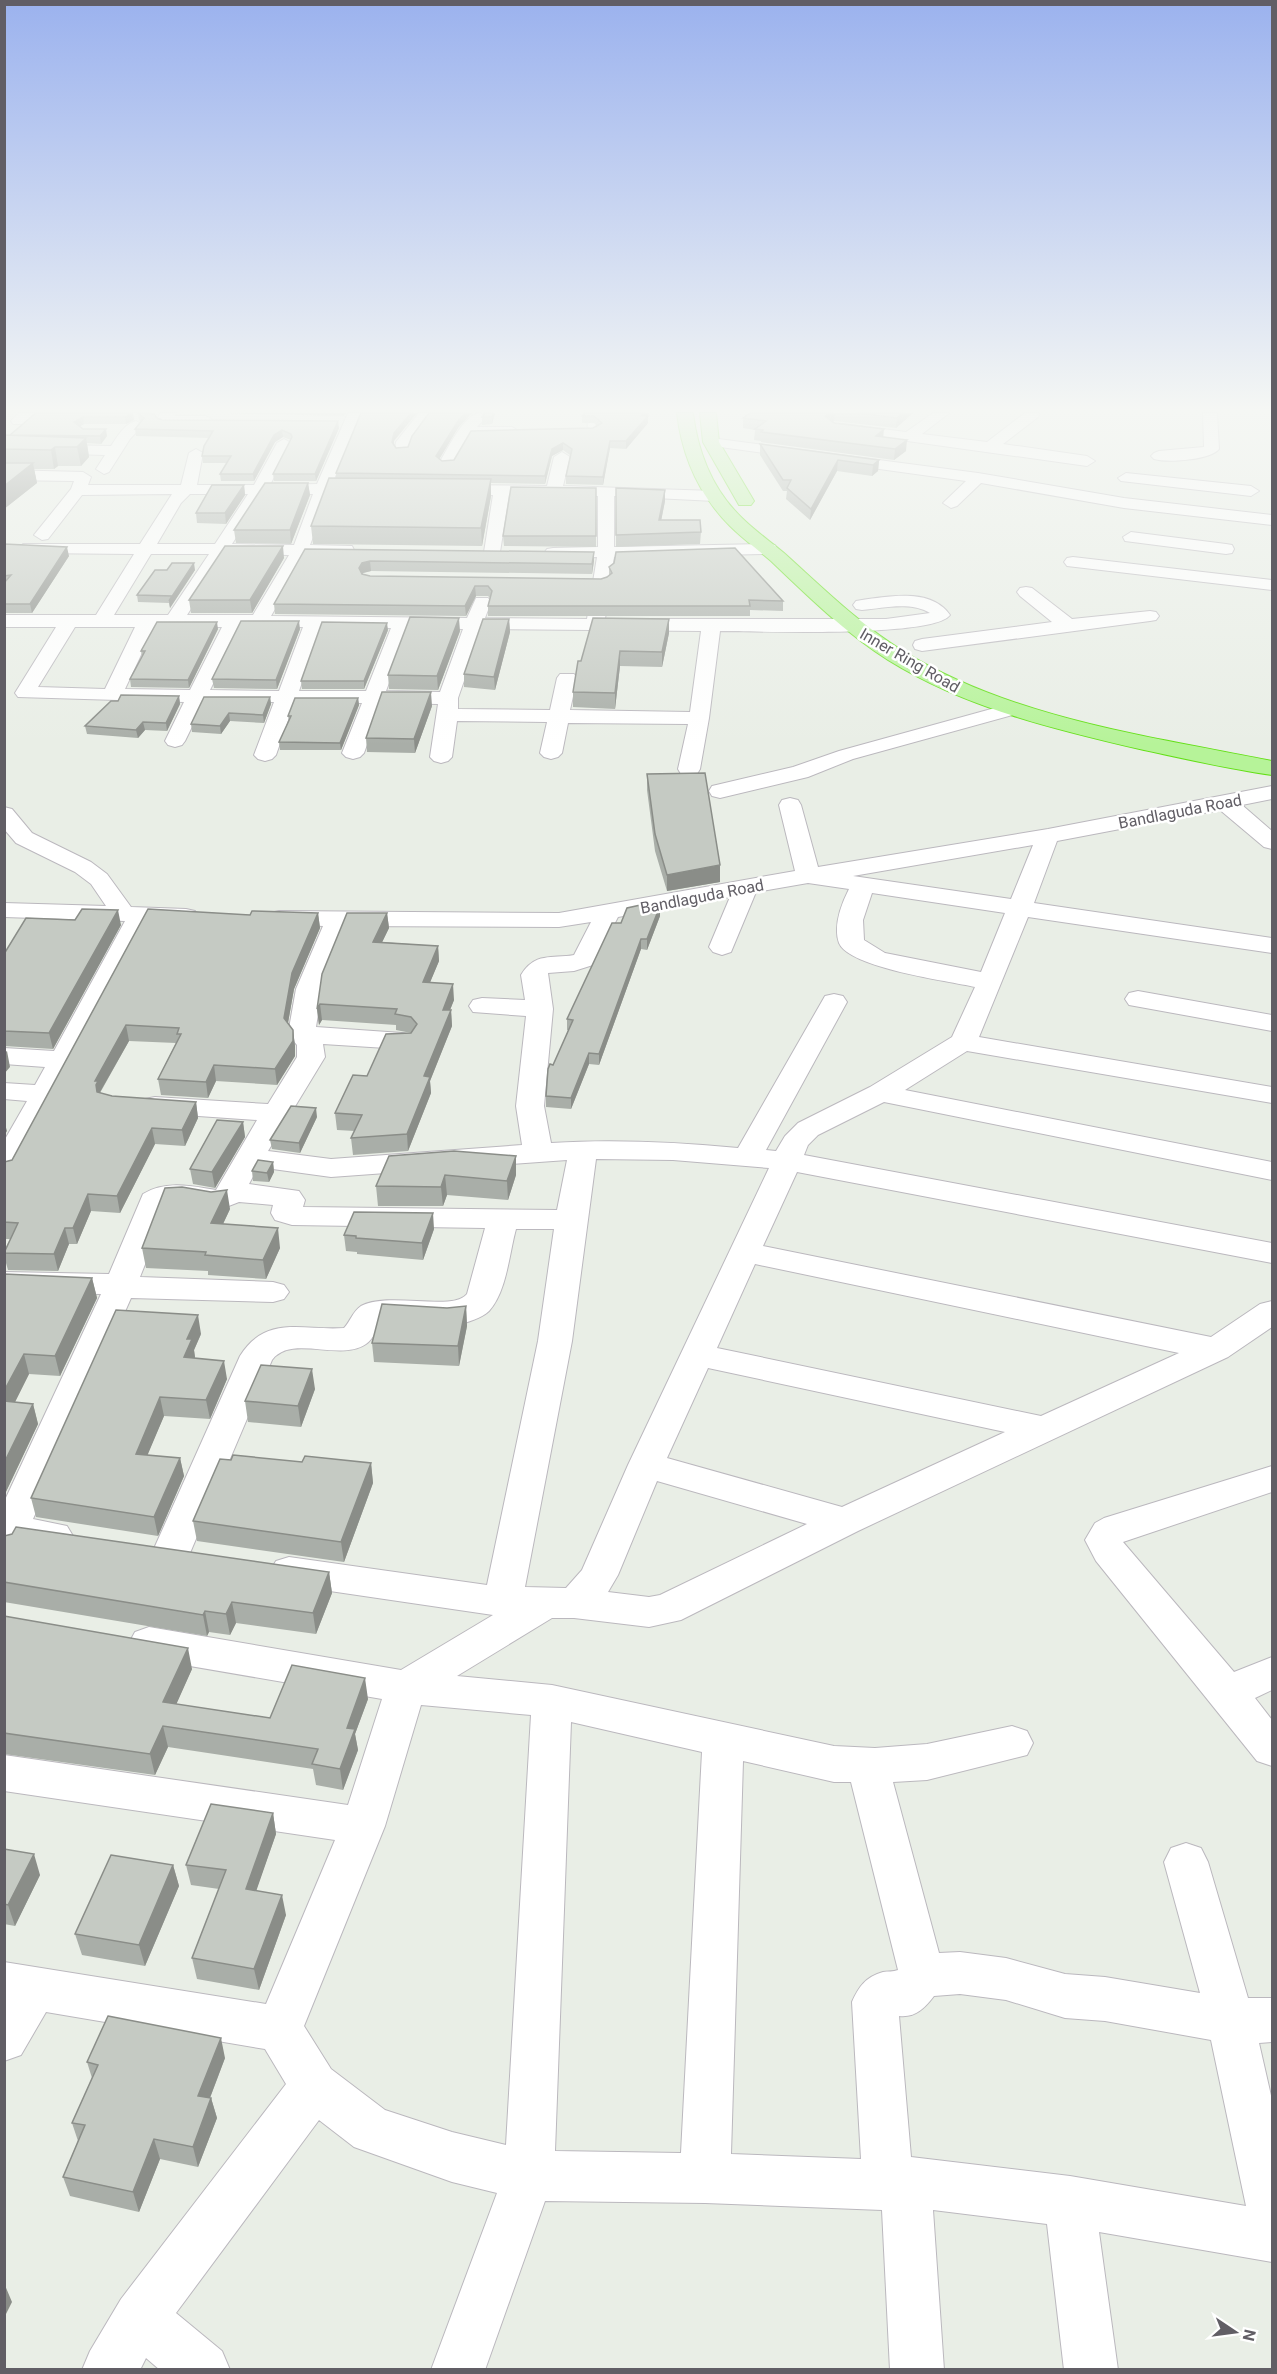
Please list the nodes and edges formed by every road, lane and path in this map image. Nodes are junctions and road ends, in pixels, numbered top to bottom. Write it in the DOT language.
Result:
graph roads {
  1 [pos="52,524"];
  2 [pos="161,524"];
  3 [pos="237,524"];
  4 [pos="310,524"];
  5 [pos="497,524"];
  6 [pos="606,524"];
  7 [pos="739,524"];
  8 [pos="1189,524"];
  9 [pos="1237,524"];
  10 [pos="1263,524"];
  11 [pos="771,527"];
  12 [pos="42,535"];
  13 [pos="1131,537"];
  14 [pos="1231,537"];
  15 [pos="29,548"];
  16 [pos="146,549"];
  17 [pos="221,549"];
  18 [pos="769,549"];
  19 [pos="300,550"];
  20 [pos="360,550"];
  21 [pos="492,552"];
  22 [pos="538,553"];
  23 [pos="606,554"];
  24 [pos="1073,562"];
  25 [pos="822,574"];
  26 [pos="1272,585"];
  27 [pos="1026,592"];
  28 [pos="854,599"];
  29 [pos="482,602"];
  30 [pos="1150,616"];
  31 [pos="4,621"];
  32 [pos="147,621"];
  33 [pos="174,621"];
  34 [pos="234,621"];
  35 [pos="259,621"];
  36 [pos="68,622"];
  37 [pos="101,622"];
  38 [pos="314,622"];
  39 [pos="402,623"];
  40 [pos="472,624"];
  41 [pos="596,625"];
  42 [pos="851,625"];
  43 [pos="886,625"];
  44 [pos="1068,625"];
  45 [pos="711,626"];
  46 [pos="922,645"];
  47 [pos="954,662"];
  48 [pos="567,678"];
  49 [pos="1008,686"];
  50 [pos="112,695"];
  51 [pos="288,695"];
  52 [pos="196,696"];
  53 [pos="373,697"];
  54 [pos="448,706"];
  55 [pos="1013,709"];
  56 [pos="558,718"];
  57 [pos="699,718"];
  58 [pos="175,741"];
  59 [pos="353,753"];
  60 [pos="551,753"];
  61 [pos="1272,754"];
  62 [pos="265,755"];
  63 [pos="441,757"];
  64 [pos="1272,768"];
  65 [pos="689,769"];
  66 [pos="720,791"];
  67 [pos="1272,793"];
  68 [pos="1224,802"];
  69 [pos="790,805"];
  70 [pos="4,814"];
  71 [pos="1048,836"];
  72 [pos="1272,842"];
  73 [pos="808,876"];
  74 [pos="864,884"];
  75 [pos="746,887"];
  76 [pos="1019,906"];
  77 [pos="4,910"];
  78 [pos="608,913"];
  79 [pos="133,915"];
  80 [pos="210,916"];
  81 [pos="257,918"];
  82 [pos="338,919"];
  83 [pos="1272,946"];
  84 [pos="722,947"];
  85 [pos="990,982"];
  86 [pos="1138,999"];
  87 [pos="834,1002"];
  88 [pos="482,1006"];
  89 [pos="540,1009"];
  90 [pos="1272,1023"];
  91 [pos="301,1034"];
  92 [pos="402,1041"];
  93 [pos="963,1042"];
  94 [pos="4,1056"];
  95 [pos="64,1060"];
  96 [pos="4,1091"];
  97 [pos="880,1093"];
  98 [pos="46,1094"];
  99 [pos="1272,1095"];
  100 [pos="127,1102"];
  101 [pos="278,1113"];
  102 [pos="16,1127"];
  103 [pos="583,1150"];
  104 [pos="538,1153"];
  105 [pos="748,1156"];
  106 [pos="249,1157"];
  107 [pos="787,1161"];
  108 [pos="6,1164"];
  109 [pos="1272,1171"];
  110 [pos="231,1191"];
  111 [pos="503,1218"];
  112 [pos="571,1220"];
  113 [pos="744,1252"];
  114 [pos="1272,1254"];
  115 [pos="4,1282"];
  116 [pos="120,1287"];
  117 [pos="273,1292"];
  118 [pos="1272,1312"];
  119 [pos="1216,1348"];
  120 [pos="698,1354"];
  121 [pos="1041,1428"];
  122 [pos="646,1465"];
  123 [pos="1272,1479"];
  124 [pos="845,1521"];
  125 [pos="7,1534"];
  126 [pos="92,1541"];
  127 [pos="207,1558"];
  128 [pos="254,1566"];
  129 [pos="541,1603"];
  130 [pos="111,1637"];
  131 [pos="1272,1672"];
  132 [pos="406,1687"];
  133 [pos="1227,1693"];
  134 [pos="552,1701"];
  135 [pos="723,1741"];
  136 [pos="1012,1743"];
  137 [pos="1272,1749"];
  138 [pos="868,1766"];
  139 [pos="4,1773"];
  140 [pos="363,1826"];
  141 [pos="1186,1862"];
  142 [pos="922,1976"];
  143 [pos="19,1986"];
  144 [pos="1252,2021"];
  145 [pos="279,2029"];
  146 [pos="4,2039"];
  147 [pos="314,2086"];
  148 [pos="1266,2152"];
  149 [pos="529,2176"];
  150 [pos="705,2178"];
  151 [pos="897,2183"];
  152 [pos="1070,2201"];
  153 [pos="1272,2209"];
  154 [pos="1272,2236"];
  155 [pos="140,2318"];
  156 [pos="109,2370"];
  157 [pos="203,2370"];
  158 [pos="458,2370"];
  159 [pos="917,2370"];
  160 [pos="1091,2370"];
  1 -- 12 [label="street"];
  2 -- 16 [label="street"];
  3 -- 17 [label="street"];
  4 -- 19 [label="street"];
  5 -- 21 [label="street"];
  6 -- 23 [label="street"];
  7 -- 18 [label="highway, Inner Ring Road"];
  8 -- 14 [label="street"];
  9 -- 14 [label="street"];
  10 -- 14 [label="street"];
  11 -- 25 [label="highway"];
  13 -- 14 [label="street"];
  15 -- 16 [label="street"];
  16 -- 17 [label="street"];
  16 -- 37 [label="street"];
  17 -- 19 [label="street"];
  17 -- 33 [label="street"];
  18 -- 23 [label="street"];
  18 -- 42 [label="highway, Inner Ring Road"];
  19 -- 20 [label="street"];
  19 -- 35 [label="street"];
  22 -- 23 [label="street"];
  23 -- 41 [label="street"];
  24 -- 26 [label="street"];
  27 -- 44 [label="street"];
  28 -- 43 [label="highway, Inner Ring Road"];
  28 -- 43 [label="street"];
  29 -- 40 [label="street"];
  30 -- 44 [label="street"];
  31 -- 36 [label="street"];
  32 -- 33 [label="street"];
  32 -- 37 [label="street"];
  32 -- 50 [label="street"];
  33 -- 34 [label="street"];
  34 -- 35 [label="street"];
  34 -- 52 [label="street"];
  35 -- 38 [label="street"];
  36 -- 37 [label="street"];
  36 -- 50 [label="street"];
  38 -- 39 [label="street"];
  38 -- 51 [label="street"];
  39 -- 40 [label="street"];
  39 -- 53 [label="street"];
  40 -- 41 [label="street"];
  40 -- 54 [label="street"];
  41 -- 45 [label="street"];
  42 -- 43 [label="street"];
  42 -- 45 [label="street"];
  42 -- 55 [label="highway, Inner Ring Road"];
  43 -- 46 [label="highway, Inner Ring Road"];
  44 -- 46 [label="street"];
  45 -- 57 [label="street"];
  46 -- 47 [label="highway, Inner Ring Road"];
  48 -- 56 [label="street"];
  49 -- 61 [label="highway"];
  50 -- 52 [label="street"];
  51 -- 52 [label="street"];
  51 -- 53 [label="street"];
  51 -- 62 [label="street"];
  52 -- 58 [label="street"];
  53 -- 54 [label="street"];
  53 -- 59 [label="street"];
  54 -- 56 [label="street"];
  54 -- 63 [label="street"];
  55 -- 64 [label="highway, Inner Ring Road"];
  55 -- 66 [label="street"];
  56 -- 57 [label="street"];
  56 -- 60 [label="street"];
  57 -- 65 [label="street"];
  67 -- 68 [label="street, Bandlaguda Road"];
  68 -- 71 [label="street, Bandlaguda Road"];
  68 -- 72 [label="street"];
  69 -- 73 [label="street"];
  70 -- 79 [label="street"];
  71 -- 73 [label="street, Bandlaguda Road"];
  71 -- 76 [label="street"];
  73 -- 74 [label="street"];
  73 -- 75 [label="street, Bandlaguda Road"];
  74 -- 76 [label="street"];
  74 -- 85 [label="street"];
  75 -- 78 [label="street, Bandlaguda Road"];
  75 -- 84 [label="street"];
  76 -- 83 [label="street"];
  76 -- 85 [label="street"];
  77 -- 79 [label="street"];
  78 -- 82 [label="street, Bandlaguda Road"];
  78 -- 89 [label="street"];
  79 -- 80 [label="street"];
  79 -- 95 [label="street"];
  81 -- 82 [label="street, Bandlaguda Road"];
  82 -- 91 [label="street"];
  85 -- 93 [label="street"];
  86 -- 90 [label="street"];
  87 -- 105 [label="street"];
  88 -- 89 [label="street"];
  89 -- 104 [label="street"];
  91 -- 92 [label="street"];
  91 -- 101 [label="street"];
  93 -- 97 [label="street"];
  93 -- 99 [label="street"];
  94 -- 95 [label="street"];
  95 -- 98 [label="street"];
  96 -- 98 [label="street"];
  97 -- 107 [label="street"];
  97 -- 109 [label="street"];
  98 -- 102 [label="street"];
  100 -- 101 [label="street"];
  101 -- 106 [label="street"];
  102 -- 108 [label="street"];
  103 -- 104 [label="street"];
  103 -- 105 [label="street"];
  103 -- 112 [label="street"];
  104 -- 106 [label="street"];
  105 -- 107 [label="street"];
  106 -- 110 [label="street"];
  107 -- 113 [label="street"];
  107 -- 114 [label="street"];
  110 -- 111 [label="street"];
  110 -- 116 [label="street"];
  111 -- 112 [label="street"];
  111 -- 127 [label="street"];
  112 -- 129 [label="street"];
  113 -- 119 [label="street"];
  113 -- 120 [label="street"];
  115 -- 116 [label="street"];
  116 -- 117 [label="street"];
  116 -- 125 [label="street"];
  118 -- 119 [label="street"];
  119 -- 121 [label="street"];
  120 -- 121 [label="street"];
  120 -- 122 [label="street"];
  121 -- 124 [label="street"];
  122 -- 124 [label="street"];
  122 -- 129 [label="street"];
  123 -- 133 [label="street"];
  124 -- 129 [label="street"];
  125 -- 126 [label="street"];
  128 -- 129 [label="street"];
  129 -- 132 [label="street"];
  130 -- 132 [label="street"];
  131 -- 133 [label="street"];
  132 -- 134 [label="street"];
  132 -- 140 [label="street"];
  133 -- 137 [label="street"];
  134 -- 135 [label="street"];
  134 -- 149 [label="street"];
  135 -- 138 [label="street"];
  135 -- 150 [label="street"];
  136 -- 138 [label="street"];
  138 -- 142 [label="street"];
  139 -- 140 [label="street"];
  140 -- 145 [label="street"];
  141 -- 144 [label="street"];
  142 -- 144 [label="street"];
  142 -- 151 [label="street"];
  143 -- 145 [label="street"];
  143 -- 146 [label="street"];
  144 -- 148 [label="street"];
  145 -- 147 [label="street"];
  147 -- 149 [label="street"];
  147 -- 155 [label="street"];
  148 -- 153 [label="street"];
  149 -- 150 [label="street"];
  149 -- 158 [label="street"];
  150 -- 151 [label="street"];
  151 -- 152 [label="street"];
  151 -- 159 [label="street"];
  152 -- 154 [label="street"];
  152 -- 160 [label="street"];
  155 -- 156 [label="street"];
  155 -- 157 [label="street"];
}
